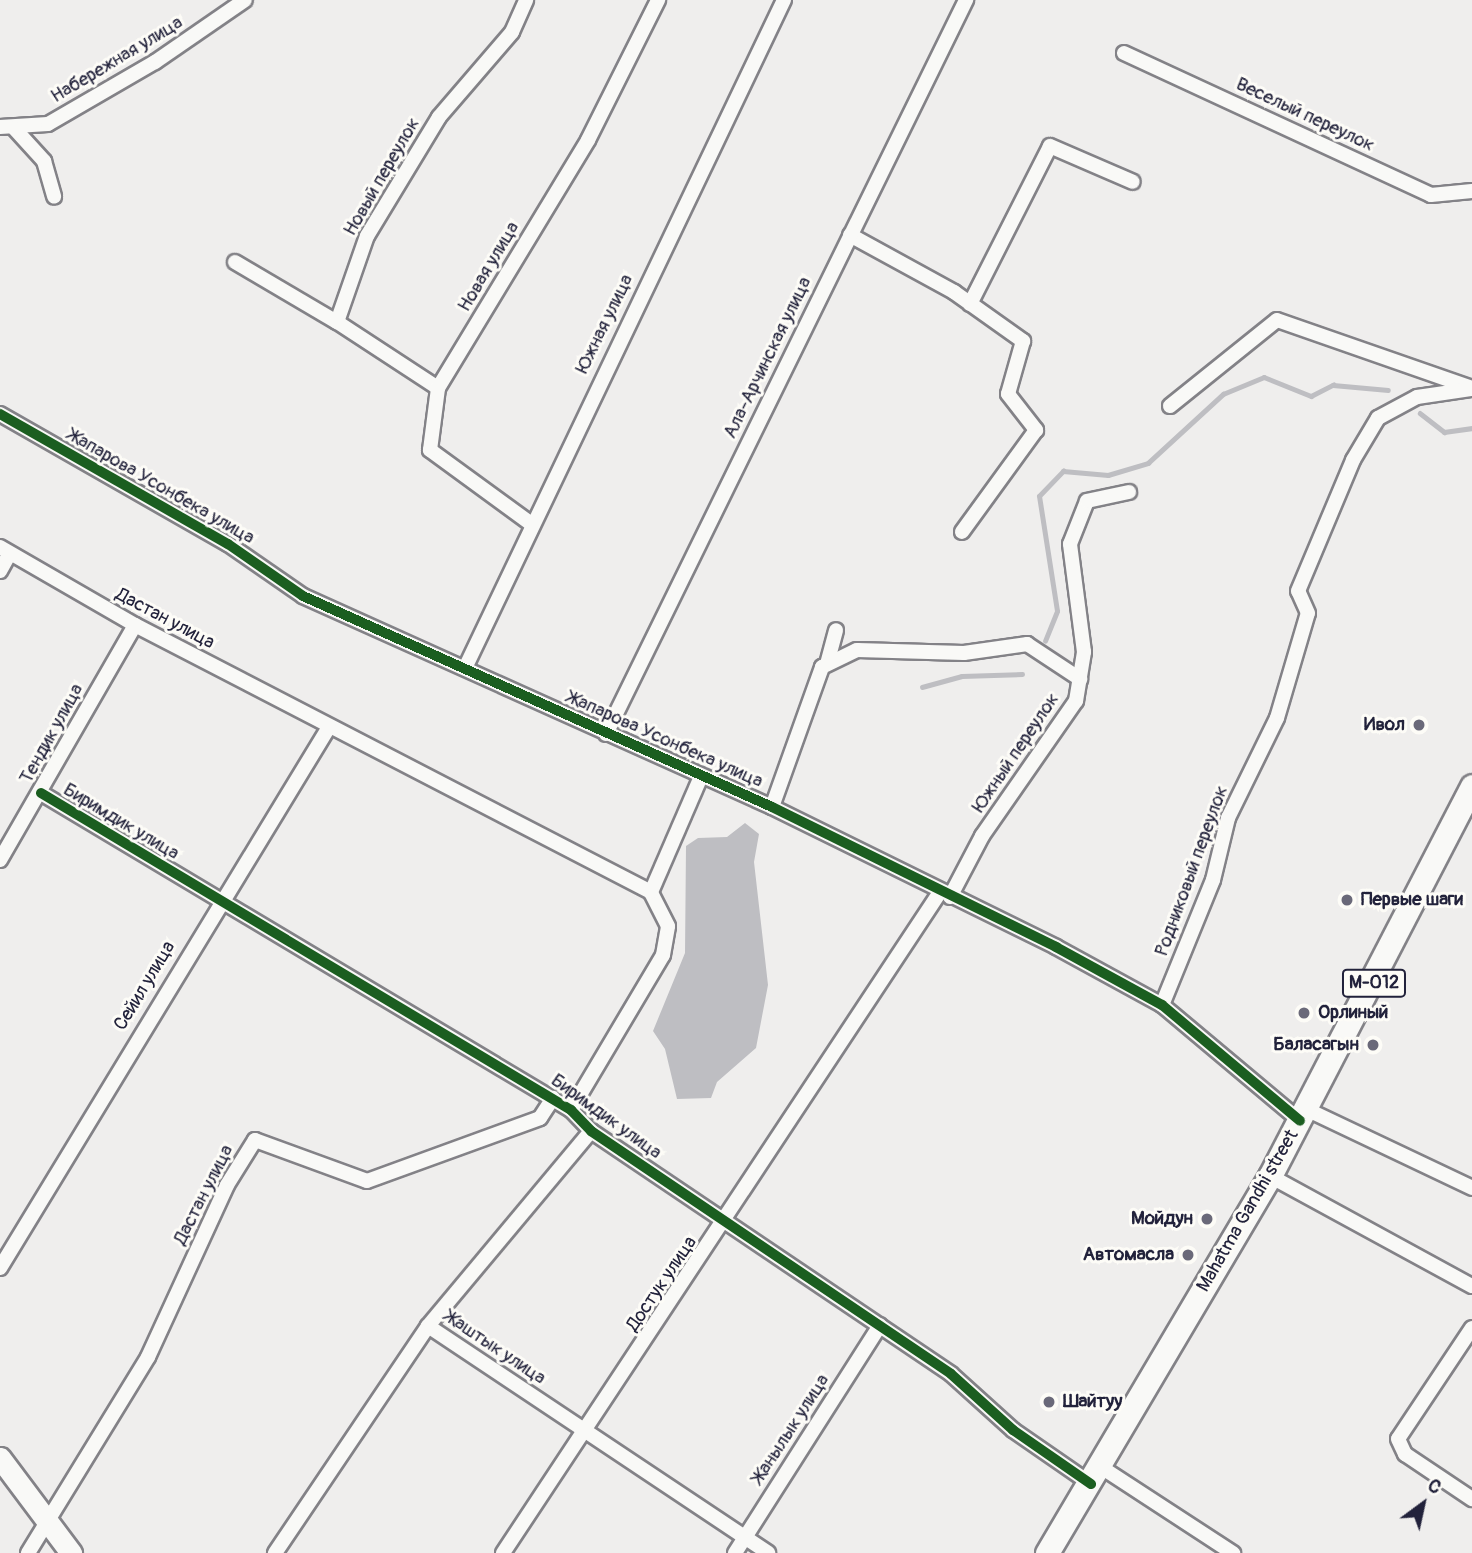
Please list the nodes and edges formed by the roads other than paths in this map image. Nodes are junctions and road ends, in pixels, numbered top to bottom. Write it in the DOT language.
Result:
graph roads {
  1 [pos="245,0"];
  2 [pos="526,0"];
  3 [pos="658,0"];
  4 [pos="784,0"];
  5 [pos="966,0"];
  6 [pos="1124,53"];
  7 [pos="7,127"];
  8 [pos="1133,182"];
  9 [pos="1472,191"];
  10 [pos="54,197"];
  11 [pos="850,234"];
  12 [pos="235,262"];
  13 [pos="971,304"];
  14 [pos="337,321"];
  15 [pos="438,388"];
  16 [pos="1472,389"];
  17 [pos="1170,406"];
  18 [pos="0,414"];
  19 [pos="1129,492"];
  20 [pos="530,523"];
  21 [pos="962,532"];
  22 [pos="5,551"];
  23 [pos="0,571"];
  24 [pos="135,625"];
  25 [pos="836,630"];
  26 [pos="827,664"];
  27 [pos="466,666"];
  28 [pos="1080,679"];
  29 [pos="328,727"];
  30 [pos="606,734"];
  31 [pos="701,779"];
  32 [pos="1472,786"];
  33 [pos="41,793"];
  34 [pos="772,807"];
  35 [pos="0,860"];
  36 [pos="651,892"];
  37 [pos="945,894"];
  38 [pos="219,901"];
  39 [pos="1162,1005"];
  40 [pos="553,1098"];
  41 [pos="571,1110"];
  42 [pos="1303,1115"];
  43 [pos="591,1131"];
  44 [pos="1270,1176"];
  45 [pos="1472,1188"];
  46 [pos="725,1222"];
  47 [pos="0,1268"];
  48 [pos="1472,1286"];
  49 [pos="880,1325"];
  50 [pos="428,1326"];
  51 [pos="1472,1328"];
  52 [pos="584,1430"];
  53 [pos="0,1458"];
  54 [pos="1096,1476"];
  55 [pos="1472,1499"];
  56 [pos="46,1524"];
  57 [pos="745,1537"];
  58 [pos="28,1553"];
  59 [pos="71,1553"];
  60 [pos="275,1553"];
  61 [pos="503,1553"];
  62 [pos="734,1553"];
  63 [pos="768,1553"];
  64 [pos="1047,1553"];
  65 [pos="1233,1553"];
  1 -- 7 [label="street, Набережная улица"];
  2 -- 14 [label="street, Новый переулок"];
  3 -- 15 [label="street, Новая улица"];
  4 -- 20 [label="street, Южная улица"];
  5 -- 11 [label="street, Ала-Арчинская улица"];
  6 -- 9 [label="street, Веселый переулок"];
  7 -- 10 [label="street"];
  8 -- 13 [label="street"];
  11 -- 13 [label="street"];
  11 -- 30 [label="street, Ала-Арчинская улица"];
  12 -- 14 [label="street"];
  13 -- 21 [label="street"];
  14 -- 15 [label="street"];
  15 -- 20 [label="street, Новая улица"];
  16 -- 17 [label="street"];
  16 -- 39 [label="street, Родниковый переулок"];
  18 -- 27 [label="street, Жапарова Усонбека улица"];
  19 -- 28 [label="street, Южный переулок"];
  20 -- 27 [label="street, Южная улица"];
  22 -- 23 [label="street"];
  22 -- 24 [label="street, Дастан улица"];
  24 -- 29 [label="street, Дастан улица"];
  24 -- 33 [label="street, Тендик улица"];
  25 -- 26 [label="street"];
  26 -- 28 [label="street"];
  26 -- 34 [label="street"];
  27 -- 30 [label="street, Жапарова Усонбека улица"];
  28 -- 37 [label="street, Южный переулок"];
  29 -- 36 [label="street, Дастан улица"];
  29 -- 38 [label="street, Сейил улица"];
  30 -- 31 [label="street, Жапарова Усонбека улица"];
  31 -- 34 [label="street, Жапарова Усонбека улица"];
  31 -- 36 [label="street"];
  32 -- 42 [label="main road, Mahatma Gandhi street / М-012"];
  33 -- 35 [label="street, Тендик улица"];
  33 -- 38 [label="street, Биримдик улица"];
  34 -- 37 [label="street, Жапарова Усонбека улица"];
  36 -- 41 [label="street"];
  37 -- 39 [label="street, Жапарова Усонбека улица"];
  37 -- 46 [label="street, Достук улица"];
  38 -- 40 [label="street, Биримдик улица"];
  38 -- 47 [label="street, Сейил улица"];
  39 -- 42 [label="street, Жапарова Усонбека улица"];
  40 -- 41 [label="street, Биримдик улица"];
  40 -- 56 [label="street, Дастан улица"];
  41 -- 43 [label="street, Биримдик улица"];
  42 -- 44 [label="main road, Mahatma Gandhi street / М-012"];
  42 -- 45 [label="street, Жапарова Усонбека улица"];
  43 -- 46 [label="street, Биримдик улица"];
  43 -- 50 [label="street"];
  44 -- 48 [label="street"];
  44 -- 54 [label="main road, Mahatma Gandhi street"];
  46 -- 49 [label="street, Биримдик улица"];
  46 -- 52 [label="street, Достук улица"];
  49 -- 54 [label="street, Биримдик улица"];
  49 -- 57 [label="street, Жанылык улица"];
  50 -- 52 [label="street, Жаштык улица"];
  50 -- 60 [label="street, Жаштык улица"];
  51 -- 55 [label="street"];
  52 -- 57 [label="street, Жаштык улица"];
  52 -- 61 [label="street, Достук улица"];
  53 -- 56 [label="street"];
  54 -- 64 [label="main road, Mahatma Gandhi street"];
  54 -- 65 [label="street, Биримдик улица"];
  56 -- 58 [label="street, Дастан улица"];
  56 -- 59 [label="street"];
  57 -- 62 [label="street, Жанылык улица"];
  57 -- 63 [label="street, Жаштык улица"];
}
